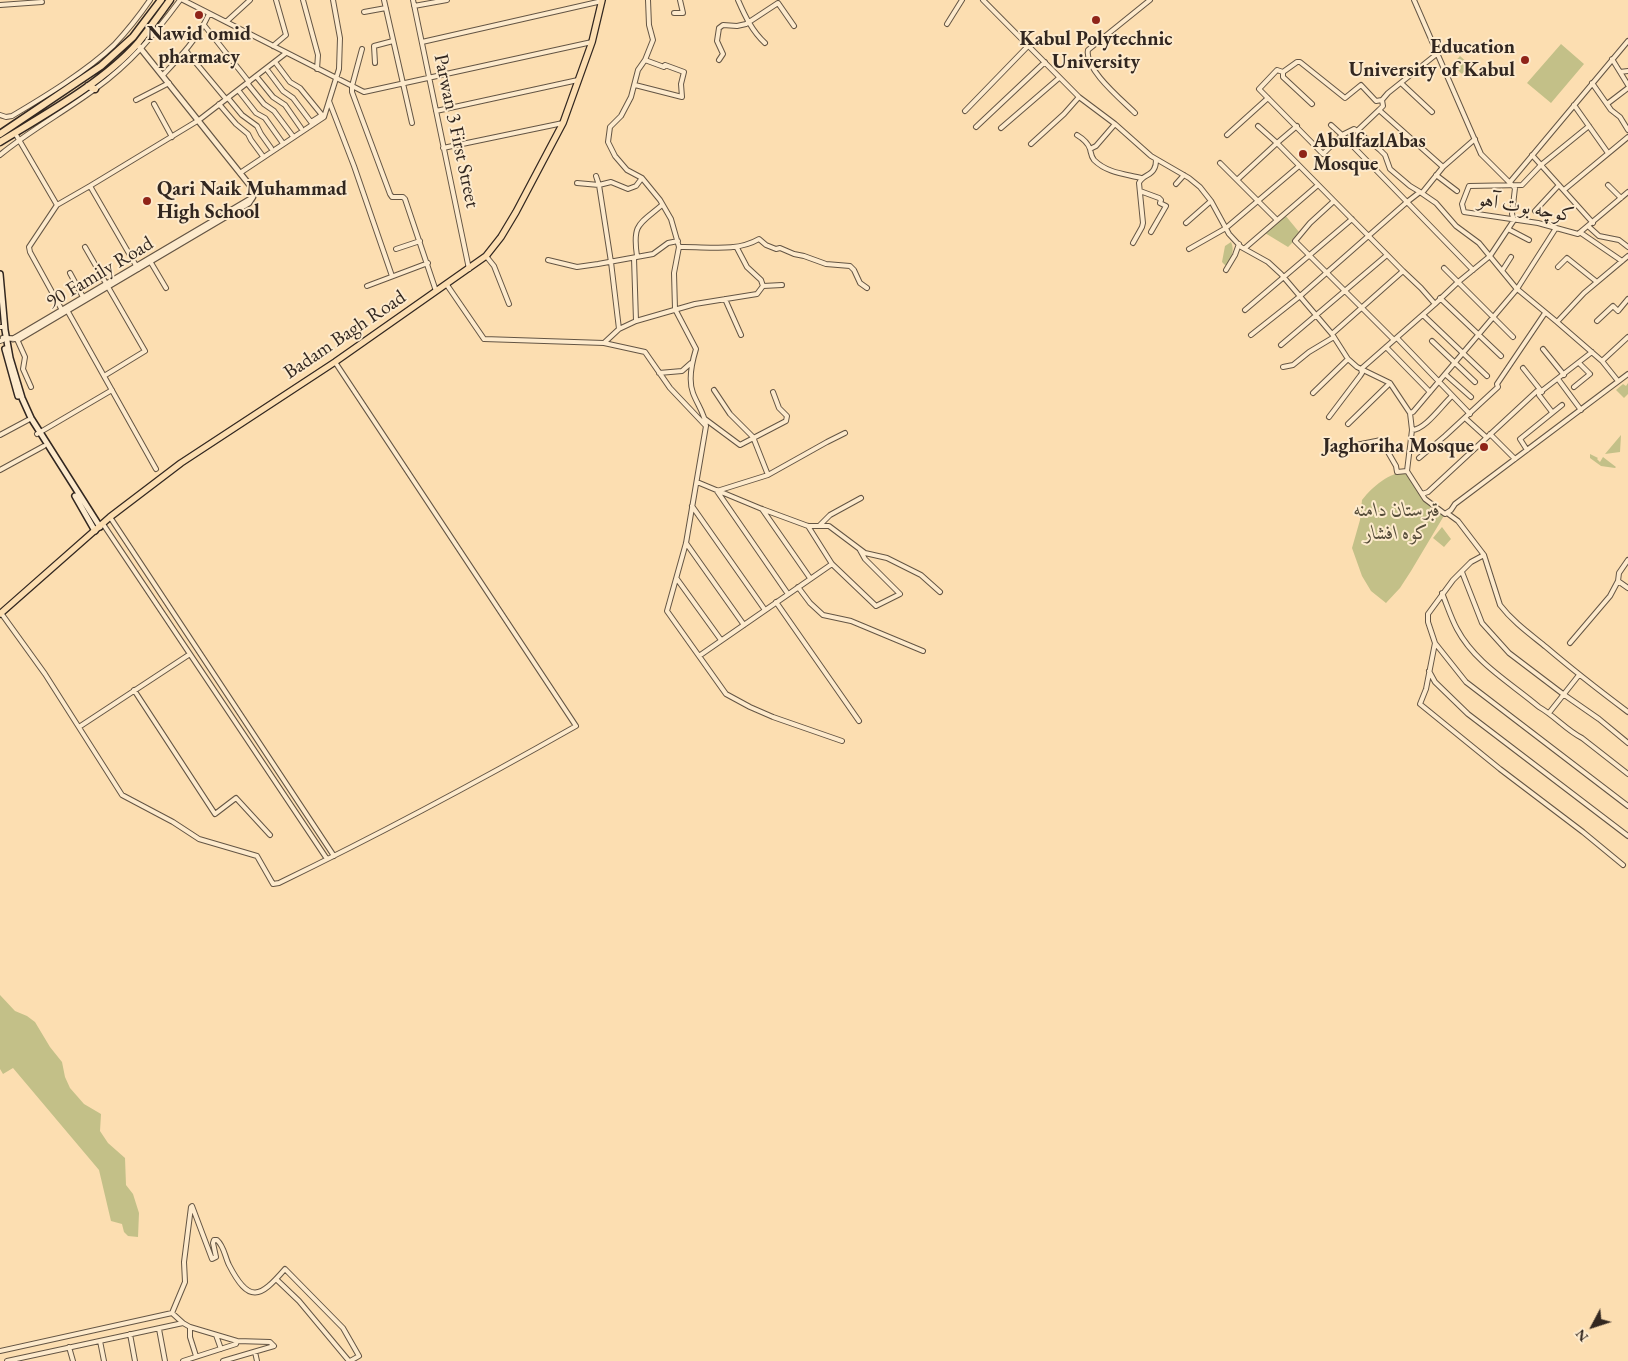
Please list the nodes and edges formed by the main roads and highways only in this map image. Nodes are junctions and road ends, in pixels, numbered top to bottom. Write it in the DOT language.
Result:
graph roads {
  1 [pos="161,0"];
  2 [pos="170,0"];
  3 [pos="602,1"];
  4 [pos="88,86"];
  5 [pos="95,90"];
  6 [pos="0,134"];
  7 [pos="0,142"];
  8 [pos="0,274"];
  9 [pos="0,308"];
  10 [pos="1,327"];
  11 [pos="8,339"];
  12 [pos="39,434"];
  13 [pos="99,527"];
  14 [pos="0,613"];
  1 -- 6 [label="highway"];
  2 -- 4 [label="highway"];
  3 -- 13 [label="main road, Badam Bagh Road"];
  4 -- 5 [label="highway"];
  4 -- 7 [label="highway"];
  8 -- 11 [label="main road"];
  9 -- 10 [label="main road"];
  10 -- 11 [label="main road"];
  11 -- 12 [label="main road"];
  11 -- 12 [label="main road"];
  12 -- 13 [label="main road"];
  12 -- 13 [label="main road"];
  13 -- 14 [label="main road, Badam Bagh Road"];
}
